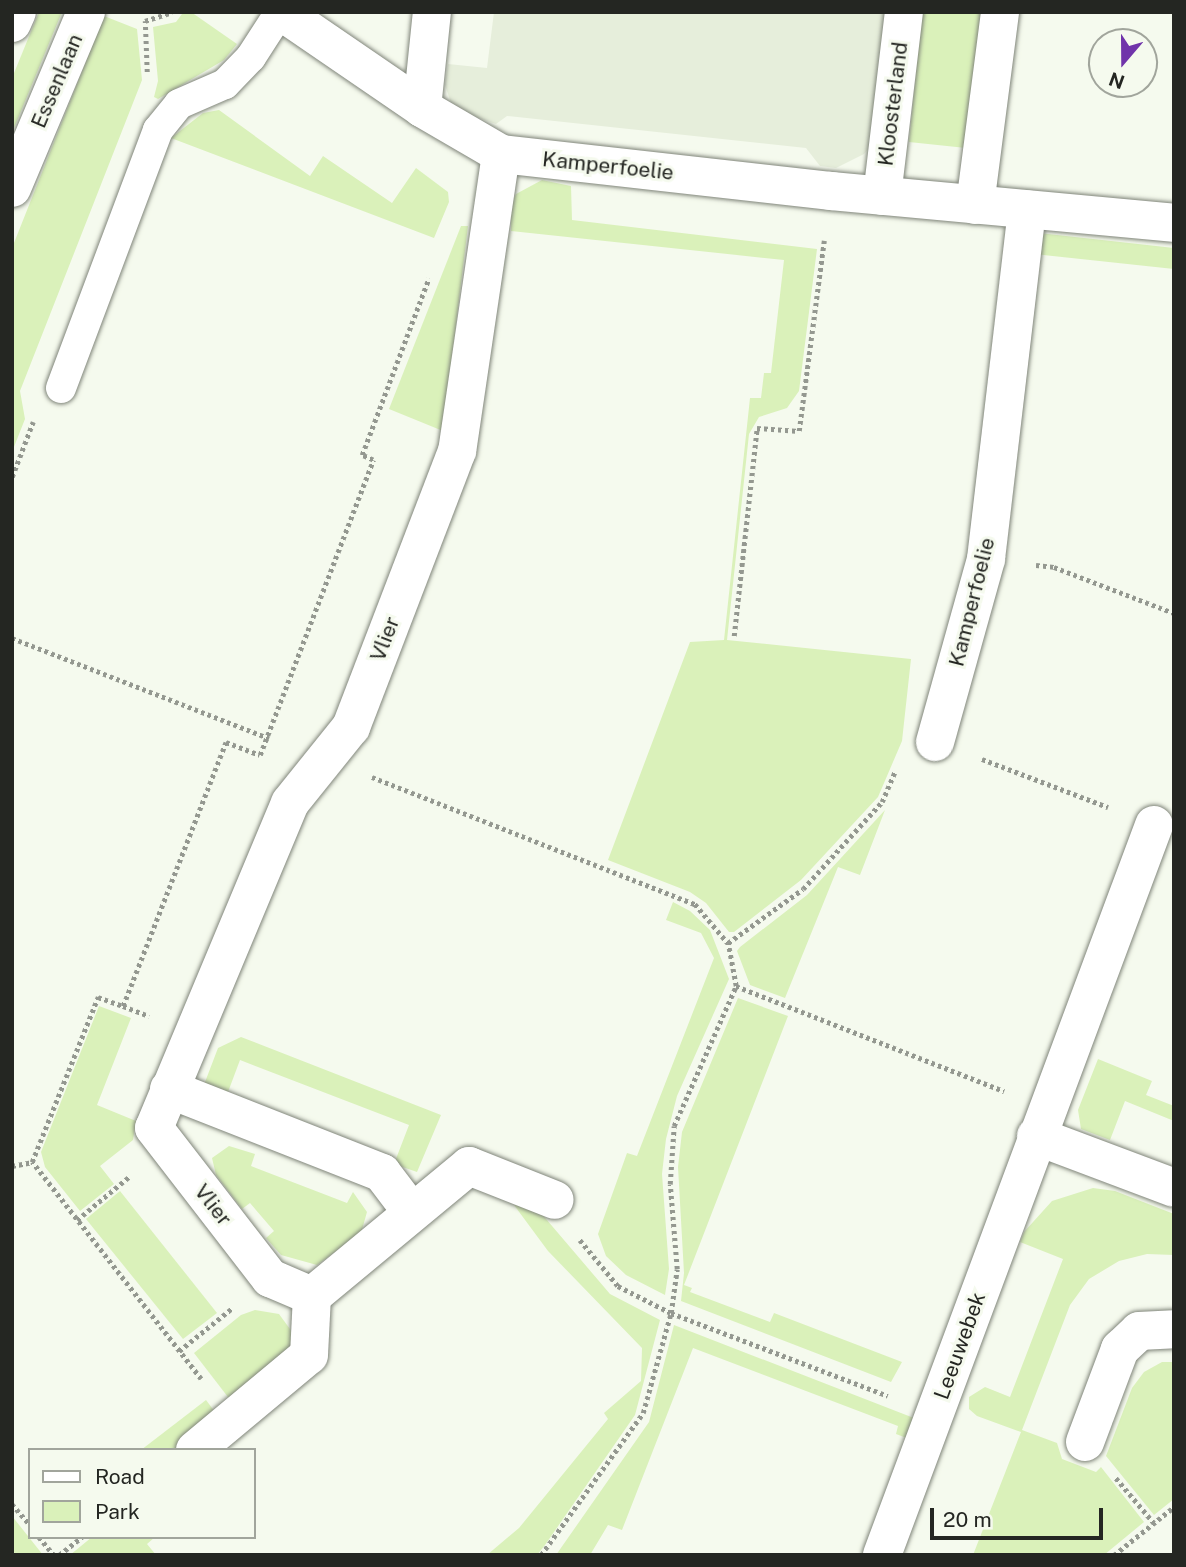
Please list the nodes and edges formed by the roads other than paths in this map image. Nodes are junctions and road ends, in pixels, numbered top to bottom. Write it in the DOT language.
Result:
graph roads {
  1 [pos="17,12"];
  2 [pos="86,12"];
  3 [pos="281,12"];
  4 [pos="432,12"];
  5 [pos="904,12"];
  6 [pos="1000,12"];
  7 [pos="12,23"];
  8 [pos="422,108"];
  9 [pos="501,154"];
  10 [pos="12,188"];
  11 [pos="882,196"];
  12 [pos="975,205"];
  13 [pos="1027,209"];
  14 [pos="1174,223"];
  15 [pos="61,388"];
  16 [pos="935,741"];
  17 [pos="1154,825"];
  18 [pos="169,1089"];
  19 [pos="1041,1122"];
  20 [pos="1174,1188"];
  21 [pos="555,1200"];
  22 [pos="411,1211"];
  23 [pos="313,1296"];
  24 [pos="1174,1329"];
  25 [pos="1085,1442"];
  26 [pos="197,1448"];
  27 [pos="882,1555"];
  1 -- 7 [label="street"];
  2 -- 10 [label="street, Essenlaan"];
  3 -- 8 [label="street, Kamperfoelie"];
  3 -- 15 [label="lane"];
  4 -- 8 [label="street"];
  5 -- 11 [label="street, Kloosterland"];
  6 -- 12 [label="street"];
  8 -- 9 [label="street, Kamperfoelie"];
  9 -- 11 [label="street, Kamperfoelie"];
  9 -- 18 [label="street, Vlier"];
  11 -- 12 [label="street, Kamperfoelie"];
  12 -- 13 [label="street, Kamperfoelie"];
  13 -- 14 [label="street, Kamperfoelie"];
  13 -- 16 [label="street, Kamperfoelie"];
  17 -- 19 [label="street, Leeuwebek"];
  18 -- 22 [label="street"];
  18 -- 23 [label="street, Vlier"];
  19 -- 20 [label="street"];
  19 -- 27 [label="street, Leeuwebek"];
  21 -- 22 [label="street"];
  22 -- 23 [label="street"];
  23 -- 26 [label="street"];
  24 -- 25 [label="street"];
}
